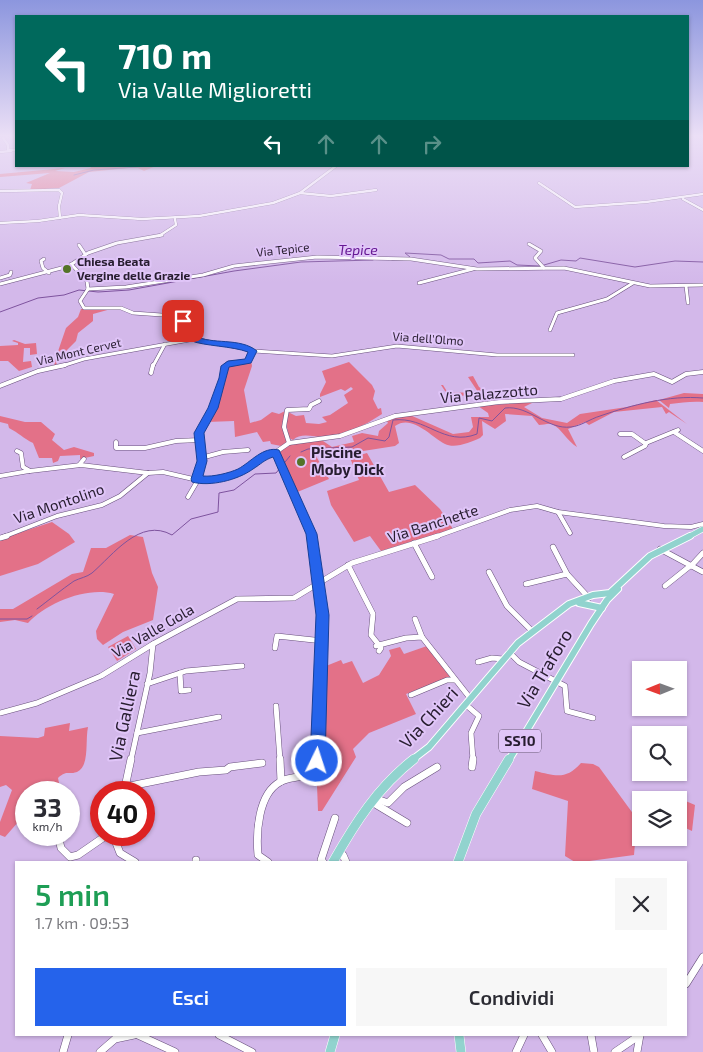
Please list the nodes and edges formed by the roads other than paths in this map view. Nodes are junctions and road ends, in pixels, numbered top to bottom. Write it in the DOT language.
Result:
graph roads {
  1 [pos="311,185"];
  2 [pos="543,185"];
  3 [pos="376,190"];
  4 [pos="0,191"];
  5 [pos="300,193"];
  6 [pos="703,194"];
  7 [pos="682,199"];
  8 [pos="703,210"];
  9 [pos="60,218"];
  10 [pos="175,219"];
  11 [pos="0,223"];
  12 [pos="529,244"];
  13 [pos="79,245"];
  14 [pos="86,254"];
  15 [pos="44,259"];
  16 [pos="71,264"];
  17 [pos="542,266"];
  18 [pos="477,269"];
  19 [pos="11,272"];
  20 [pos="49,273"];
  21 [pos="0,278"];
  22 [pos="418,283"];
  23 [pos="633,283"];
  24 [pos="0,284"];
  25 [pos="703,285"];
  26 [pos="686,286"];
  27 [pos="87,290"];
  28 [pos="688,303"];
  29 [pos="550,330"];
  30 [pos="195,339"];
  31 [pos="209,342"];
  32 [pos="247,342"];
  33 [pos="165,344"];
  34 [pos="206,346"];
  35 [pos="247,348"];
  36 [pos="252,351"];
  37 [pos="573,355"];
  38 [pos="703,372"];
  39 [pos="151,373"];
  40 [pos="0,386"];
  41 [pos="319,401"];
  42 [pos="620,434"];
  43 [pos="200,440"];
  44 [pos="116,442"];
  45 [pos="289,443"];
  46 [pos="646,444"];
  47 [pos="248,450"];
  48 [pos="17,451"];
  49 [pos="703,451"];
  50 [pos="276,452"];
  51 [pos="624,457"];
  52 [pos="202,458"];
  53 [pos="84,459"];
  54 [pos="79,465"];
  55 [pos="30,471"];
  56 [pos="148,473"];
  57 [pos="0,476"];
  58 [pos="197,479"];
  59 [pos="188,497"];
  60 [pos="558,512"];
  61 [pos="703,524"];
  62 [pos="703,529"];
  63 [pos="570,533"];
  64 [pos="0,538"];
  65 [pos="414,543"];
  66 [pos="553,547"];
  67 [pos="660,549"];
  68 [pos="703,553"];
  69 [pos="348,565"];
  70 [pos="690,566"];
  71 [pos="489,572"];
  72 [pos="703,572"];
  73 [pos="567,574"];
  74 [pos="628,575"];
  75 [pos="432,577"];
  76 [pos="319,584"];
  77 [pos="526,584"];
  78 [pos="665,586"];
  79 [pos="599,596"];
  80 [pos="591,601"];
  81 [pos="604,605"];
  82 [pos="415,619"];
  83 [pos="591,624"];
  84 [pos="532,631"];
  85 [pos="422,637"];
  86 [pos="323,641"];
  87 [pos="153,644"];
  88 [pos="275,648"];
  89 [pos="509,652"];
  90 [pos="503,659"];
  91 [pos="478,662"];
  92 [pos="242,666"];
  93 [pos="180,673"];
  94 [pos="557,679"];
  95 [pos="454,680"];
  96 [pos="147,684"];
  97 [pos="189,690"];
  98 [pos="411,695"];
  99 [pos="468,701"];
  100 [pos="276,706"];
  101 [pos="2,714"];
  102 [pos="219,717"];
  103 [pos="593,718"];
  104 [pos="137,733"];
  105 [pos="262,763"];
  106 [pos="436,767"];
  107 [pos="472,767"];
  108 [pos="126,781"];
  109 [pos="280,781"];
  110 [pos="155,783"];
  111 [pos="373,800"];
  112 [pos="335,818"];
  113 [pos="407,823"];
  114 [pos="60,846"];
  115 [pos="91,846"];
  116 [pos="115,846"];
  117 [pos="338,853"];
  118 [pos="132,861"];
  119 [pos="267,861"];
  120 [pos="322,861"];
  121 [pos="334,861"];
  122 [pos="345,861"];
  123 [pos="458,861"];
  124 [pos="703,957"];
  125 [pos="687,982"];
  126 [pos="68,1036"];
  127 [pos="124,1036"];
  128 [pos="138,1036"];
  129 [pos="221,1036"];
  130 [pos="335,1036"];
  131 [pos="524,1036"];
  132 [pos="543,1036"];
  133 [pos="592,1036"];
  134 [pos="639,1036"];
  135 [pos="640,1036"];
  136 [pos="63,1052"];
  137 [pos="100,1052"];
  138 [pos="174,1052"];
  139 [pos="252,1052"];
  140 [pos="330,1052"];
  141 [pos="516,1052"];
  142 [pos="552,1052"];
  143 [pos="594,1052"];
  144 [pos="615,1052"];
  145 [pos="637,1052"];
  1 -- 5 [label="street"];
  2 -- 7 [label="street"];
  3 -- 5 [label="street"];
  4 -- 9 [label="street"];
  5 -- 10 [label="street"];
  6 -- 7 [label="street"];
  7 -- 8 [label="street"];
  9 -- 10 [label="street"];
  9 -- 11 [label="street"];
  10 -- 14 [label="street"];
  12 -- 17 [label="street"];
  13 -- 14 [label="street"];
  14 -- 16 [label="street"];
  15 -- 20 [label="street"];
  16 -- 20 [label="street"];
  16 -- 27 [label="street"];
  17 -- 18 [label="street, Via Tepice"];
  17 -- 23 [label="street, Via Tepice"];
  18 -- 22 [label="street"];
  18 -- 27 [label="street, Via Tepice"];
  19 -- 21 [label="street"];
  20 -- 24 [label="street"];
  23 -- 26 [label="street, Via Tepice"];
  23 -- 29 [label="street"];
  25 -- 26 [label="street, Via Tepice"];
  26 -- 28 [label="street"];
  27 -- 30 [label="street"];
  30 -- 31 [label="street"];
  30 -- 33 [label="street, Via Mont Cervet"];
  31 -- 34 [label="street"];
  31 -- 35 [label="street"];
  32 -- 35 [label="street"];
  33 -- 39 [label="street"];
  33 -- 40 [label="street, Via Mont Cervet"];
  35 -- 36 [label="street"];
  36 -- 37 [label="street, Via dell'Olmo"];
  36 -- 43 [label="street"];
  38 -- 45 [label="street, Via Palazzotto"];
  41 -- 45 [label="street"];
  42 -- 46 [label="street"];
  43 -- 44 [label="street"];
  43 -- 52 [label="street"];
  45 -- 50 [label="street, Via Palazzotto"];
  46 -- 49 [label="street"];
  46 -- 51 [label="street"];
  47 -- 52 [label="street"];
  48 -- 55 [label="street"];
  50 -- 58 [label="street, Via Palazzotto"];
  50 -- 76 [label="street"];
  52 -- 58 [label="street"];
  53 -- 54 [label="street"];
  54 -- 55 [label="street"];
  54 -- 56 [label="street"];
  55 -- 57 [label="street"];
  56 -- 58 [label="street"];
  56 -- 64 [label="street, Via Montolino"];
  58 -- 59 [label="street"];
  60 -- 61 [label="street, Via Banchette"];
  60 -- 63 [label="street"];
  60 -- 65 [label="street, Via Banchette"];
  62 -- 67 [label="main road"];
  65 -- 69 [label="street, Via Banchette"];
  65 -- 75 [label="street"];
  66 -- 73 [label="street"];
  67 -- 70 [label="street"];
  67 -- 74 [label="main road"];
  68 -- 70 [label="street"];
  69 -- 76 [label="street, Via Banchette"];
  69 -- 85 [label="street"];
  70 -- 72 [label="street"];
  70 -- 78 [label="street"];
  71 -- 84 [label="street"];
  73 -- 77 [label="street"];
  73 -- 80 [label="street"];
  74 -- 79 [label="main road"];
  74 -- 81 [label="main road"];
  76 -- 86 [label="street"];
  76 -- 87 [label="street, Via Valle Gola"];
  79 -- 80 [label="main road"];
  79 -- 81 [label="main road"];
  80 -- 81 [label="main road"];
  80 -- 83 [label="main road, Via Traforo"];
  80 -- 84 [label="main road, Via Chieri"];
  81 -- 83 [label="main road, Via Traforo"];
  82 -- 85 [label="street"];
  83 -- 94 [label="main road, Via Traforo / SS10"];
  84 -- 89 [label="main road, Via Chieri"];
  85 -- 95 [label="street"];
  86 -- 88 [label="street"];
  86 -- 109 [label="street"];
  87 -- 96 [label="street, Via Galliera"];
  87 -- 101 [label="street, Via Valle Gola"];
  89 -- 90 [label="main road, Via Chieri"];
  89 -- 94 [label="street"];
  90 -- 91 [label="street"];
  90 -- 99 [label="main road, Via Chieri"];
  92 -- 93 [label="street"];
  93 -- 96 [label="street"];
  93 -- 97 [label="street"];
  94 -- 103 [label="street"];
  94 -- 123 [label="main road, Via Traforo / SS10"];
  95 -- 98 [label="street"];
  95 -- 99 [label="street"];
  96 -- 104 [label="street, Via Galliera"];
  99 -- 107 [label="street"];
  99 -- 111 [label="main road, Via Chieri"];
  100 -- 109 [label="street"];
  102 -- 104 [label="street"];
  104 -- 108 [label="street, Via Galliera"];
  105 -- 110 [label="street"];
  106 -- 111 [label="street"];
  109 -- 119 [label="street"];
  111 -- 113 [label="street"];
  111 -- 117 [label="main road, Via Chieri"];
  112 -- 120 [label="street"];
  114 -- 115 [label="street"];
  116 -- 118 [label="street"];
  117 -- 121 [label="main road, Via Chieri"];
  117 -- 122 [label="street"];
  124 -- 125 [label="street"];
  126 -- 136 [label="street"];
  127 -- 137 [label="street"];
  128 -- 138 [label="street"];
  129 -- 139 [label="street"];
  130 -- 140 [label="main road"];
  131 -- 141 [label="street"];
  132 -- 142 [label="street"];
  133 -- 143 [label="street"];
  134 -- 144 [label="street"];
  135 -- 145 [label="street"];
}
